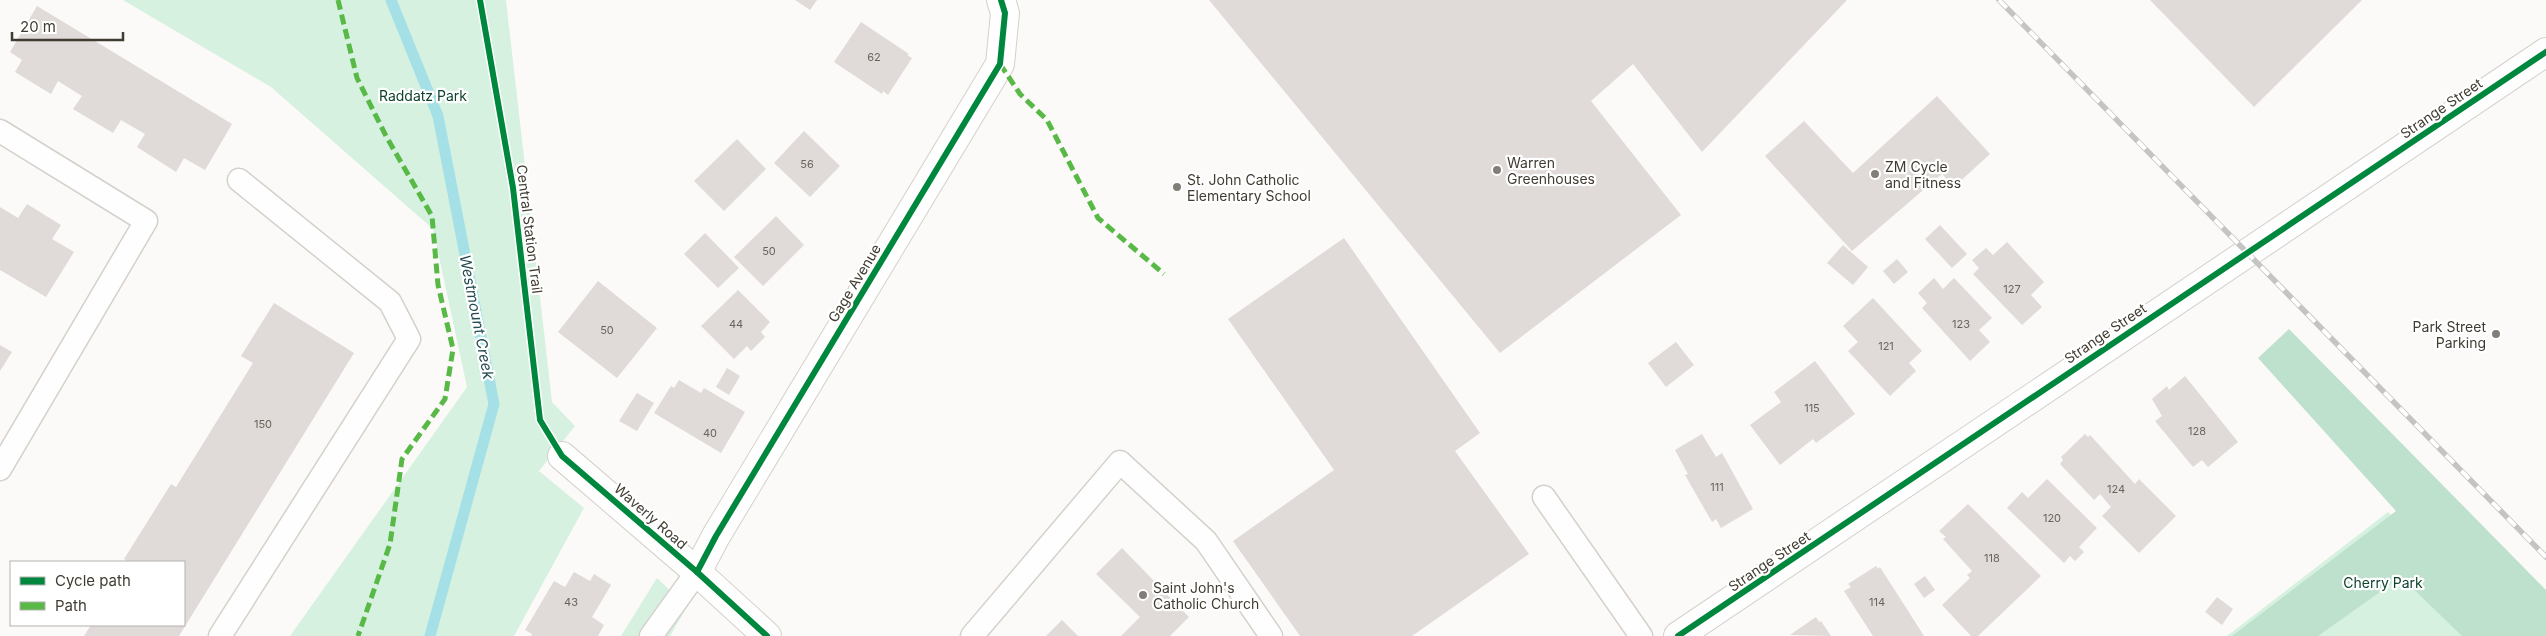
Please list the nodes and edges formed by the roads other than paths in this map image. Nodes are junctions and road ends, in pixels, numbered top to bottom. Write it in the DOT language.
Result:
graph roads {
  1 [pos="1001,0"];
  2 [pos="2546,52"];
  3 [pos="0,131"];
  4 [pos="239,180"];
  5 [pos="562,456"];
  6 [pos="0,469"];
  7 [pos="1544,497"];
  8 [pos="697,572"];
  9 [pos="220,636"];
  10 [pos="651,636"];
  11 [pos="767,636"];
  12 [pos="972,636"];
  13 [pos="1271,636"];
  14 [pos="1641,636"];
  15 [pos="1678,636"];
  1 -- 8 [label="street, Gage Avenue"];
  2 -- 15 [label="street, Strange Street"];
  3 -- 6 [label="lane"];
  4 -- 9 [label="lane"];
  5 -- 8 [label="street, Waverly Road"];
  7 -- 14 [label="lane"];
  8 -- 10 [label="lane, Gage Avenue"];
  8 -- 11 [label="street, Waverly Road"];
  12 -- 13 [label="lane"];
}
